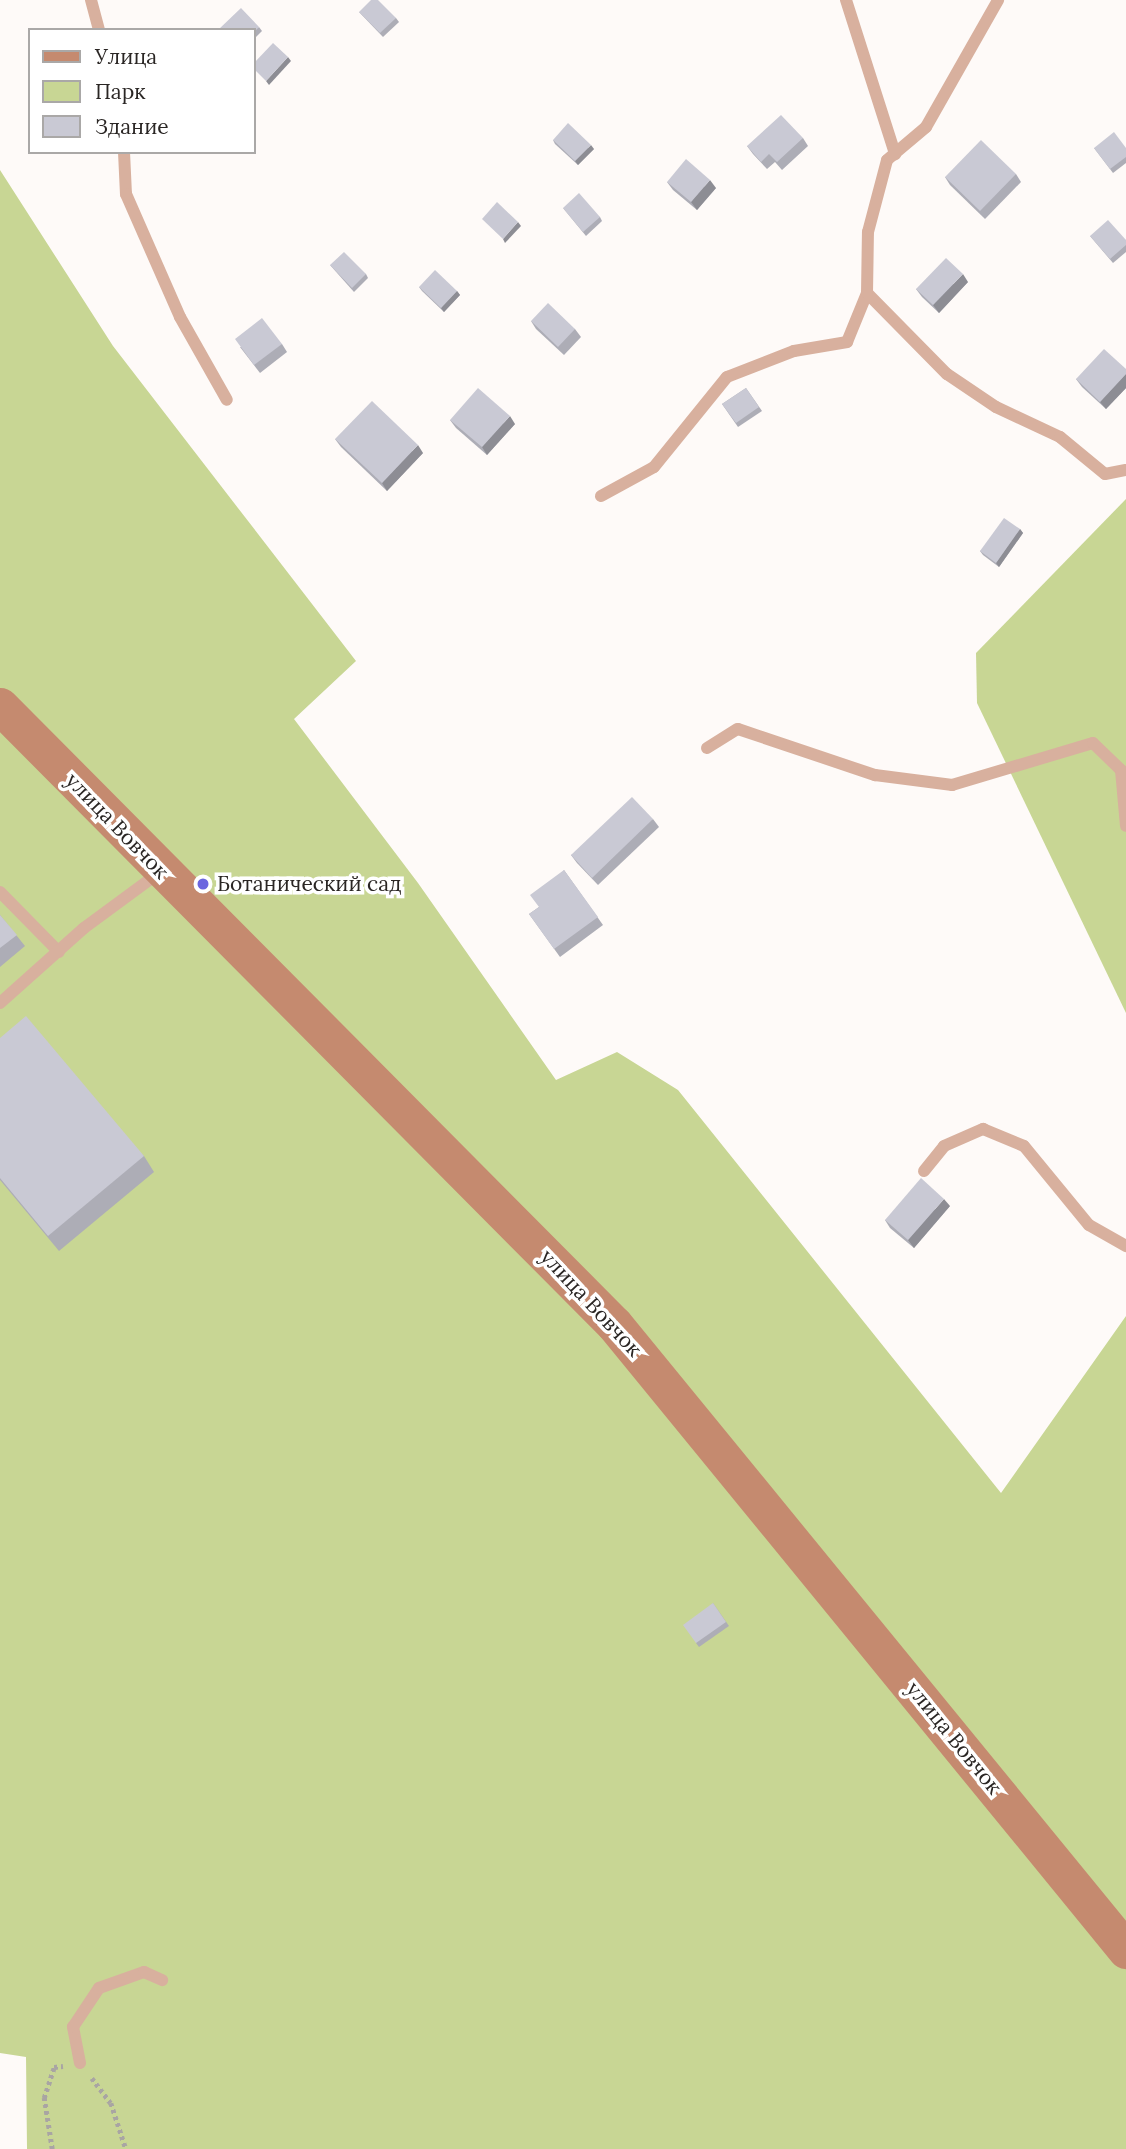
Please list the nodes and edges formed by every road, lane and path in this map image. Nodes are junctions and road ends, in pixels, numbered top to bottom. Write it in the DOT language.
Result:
graph roads {
  1 [pos="91,0"];
  2 [pos="846,0"];
  3 [pos="998,0"];
  4 [pos="98,28"];
  5 [pos="124,154"];
  6 [pos="895,154"];
  7 [pos="867,293"];
  8 [pos="227,400"];
  9 [pos="1126,470"];
  10 [pos="601,496"];
  11 [pos="0,706"];
  12 [pos="707,748"];
  13 [pos="1126,826"];
  14 [pos="161,872"];
  15 [pos="0,892"];
  16 [pos="59,952"];
  17 [pos="0,1003"];
  18 [pos="924,1171"];
  19 [pos="1126,1246"];
  20 [pos="1126,1950"];
  21 [pos="162,1980"];
  22 [pos="80,2063"];
  23 [pos="52,2149"];
  24 [pos="126,2149"];
  1 -- 4 [label="lane"];
  2 -- 6 [label="lane"];
  3 -- 6 [label="lane"];
  5 -- 8 [label="lane"];
  6 -- 7 [label="lane"];
  7 -- 9 [label="lane"];
  7 -- 10 [label="lane"];
  11 -- 14 [label="street, улица Вовчок"];
  12 -- 13 [label="lane"];
  14 -- 16 [label="lane"];
  14 -- 20 [label="street, улица Вовчок"];
  15 -- 16 [label="lane"];
  16 -- 17 [label="lane"];
  18 -- 19 [label="lane"];
  21 -- 22 [label="lane"];
  22 -- 23 [label="path"];
  22 -- 24 [label="path"];
}
